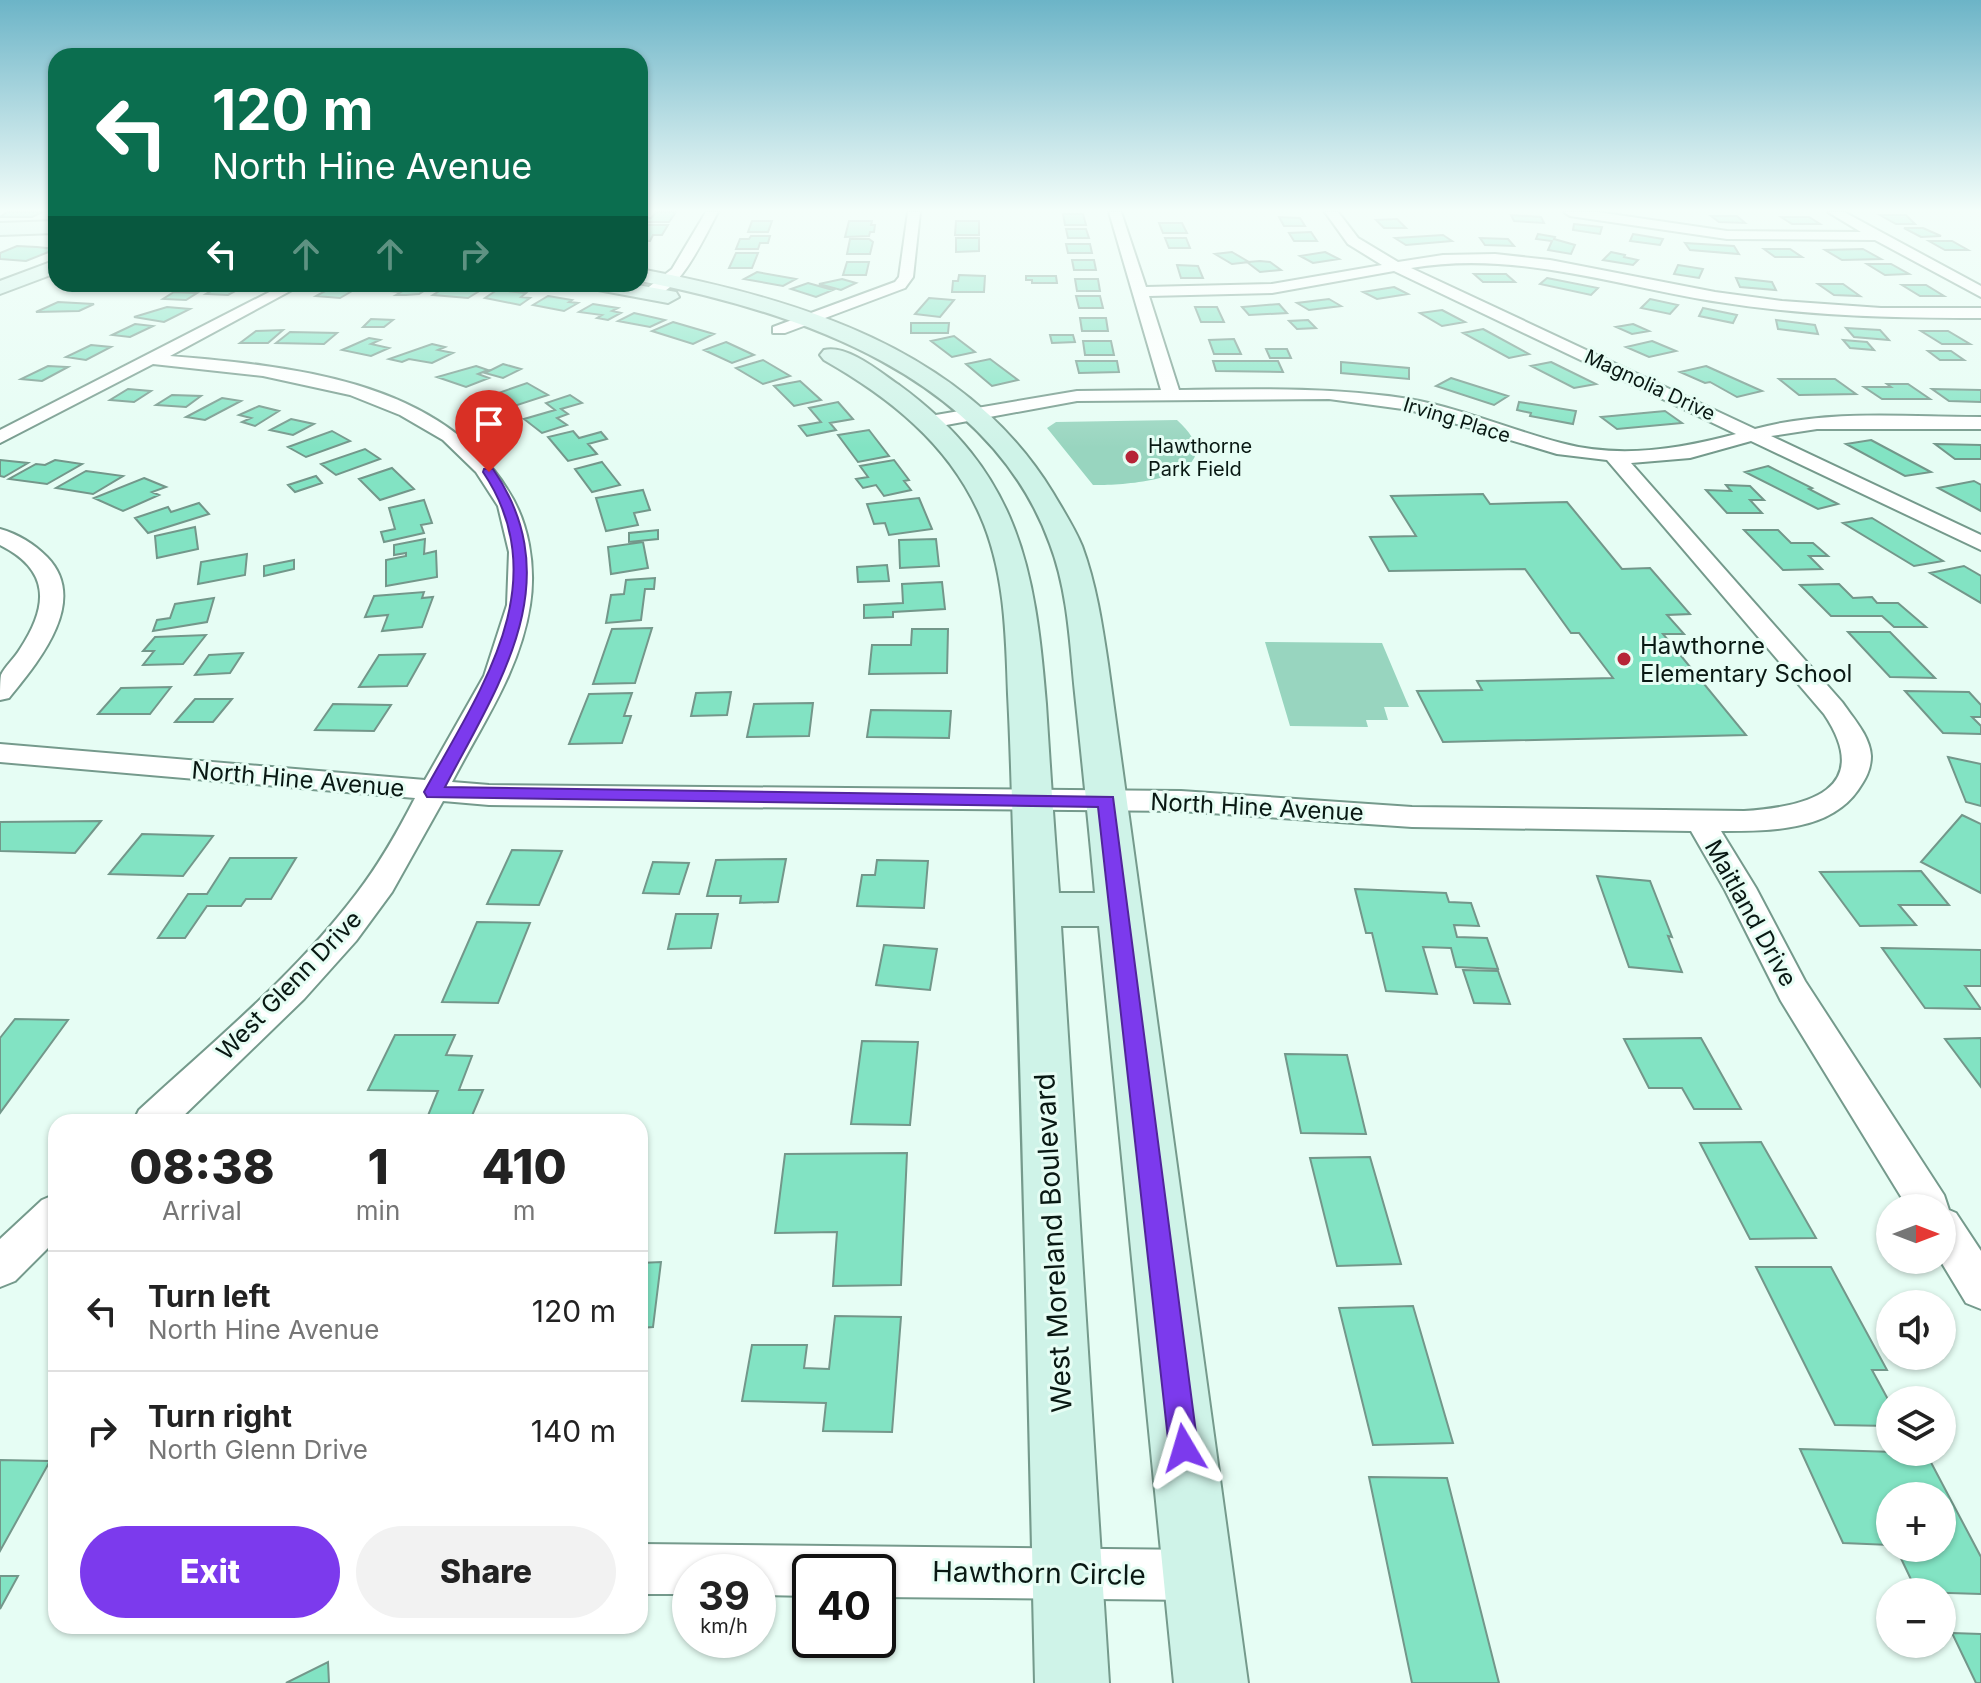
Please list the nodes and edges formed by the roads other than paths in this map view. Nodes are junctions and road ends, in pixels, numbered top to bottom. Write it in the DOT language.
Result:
graph roads {
  1 [pos="675,291"];
  2 [pos="709,291"];
  3 [pos="887,291"];
  4 [pos="1200,291"];
  5 [pos="1448,291"];
  6 [pos="1678,291"];
  7 [pos="280,292"];
  8 [pos="1140,292"];
  9 [pos="1981,313"];
  10 [pos="812,319"];
  11 [pos="779,330"];
  12 [pos="150,359"];
  13 [pos="1171,394"];
  14 [pos="973,413"];
  15 [pos="930,422"];
  16 [pos="1981,423"];
  17 [pos="1754,434"];
  18 [pos="0,437"];
  19 [pos="1615,457"];
  20 [pos="0,536"];
  21 [pos="1981,543"];
  22 [pos="0,692"];
  23 [pos="0,753"];
  24 [pos="433,792"];
  25 [pos="1106,801"];
  26 [pos="1033,802"];
  27 [pos="1700,821"];
  28 [pos="1037,909"];
  29 [pos="1121,910"];
  30 [pos="160,1114"];
  31 [pos="1921,1194"];
  32 [pos="48,1221"];
  33 [pos="1956,1249"];
  34 [pos="0,1267"];
  35 [pos="1981,1288"];
  36 [pos="648,1569"];
  37 [pos="1068,1574"];
  38 [pos="1198,1575"];
  39 [pos="1072,1683"];
  40 [pos="1211,1683"];
  1 -- 11 [label="street, West Moreland Boulevard"];
  2 -- 10 [label="street"];
  3 -- 10 [label="street"];
  4 -- 8 [label="street"];
  5 -- 17 [label="street, Magnolia Drive"];
  6 -- 9 [label="street"];
  7 -- 12 [label="street"];
  8 -- 13 [label="street"];
  10 -- 11 [label="street"];
  10 -- 14 [label="street"];
  11 -- 15 [label="street, West Moreland Boulevard"];
  12 -- 18 [label="street"];
  12 -- 24 [label="street, West Glenn Drive"];
  13 -- 14 [label="street, Irving Place"];
  13 -- 19 [label="street, Irving Place"];
  14 -- 15 [label="street, Irving Place"];
  14 -- 25 [label="street"];
  15 -- 26 [label="street, West Moreland Boulevard"];
  16 -- 17 [label="street, Irving Place"];
  17 -- 19 [label="street, Irving Place"];
  17 -- 21 [label="street, Magnolia Drive"];
  19 -- 27 [label="street, Maitland Drive"];
  20 -- 22 [label="street"];
  23 -- 24 [label="street, North Hine Avenue"];
  24 -- 26 [label="street, North Hine Avenue"];
  24 -- 30 [label="street, West Glenn Drive"];
  25 -- 26 [label="street, North Hine Avenue"];
  25 -- 27 [label="street, North Hine Avenue"];
  25 -- 29 [label="street"];
  26 -- 28 [label="street, West Moreland Boulevard"];
  27 -- 31 [label="street, Maitland Drive"];
  28 -- 29 [label="street"];
  28 -- 37 [label="street, West Moreland Boulevard"];
  29 -- 38 [label="street"];
  32 -- 34 [label="street"];
  33 -- 35 [label="street"];
  36 -- 37 [label="street, Hawthorn Circle"];
  37 -- 38 [label="street, Hawthorn Circle"];
  37 -- 39 [label="street, West Moreland Boulevard"];
  38 -- 40 [label="street"];
}
